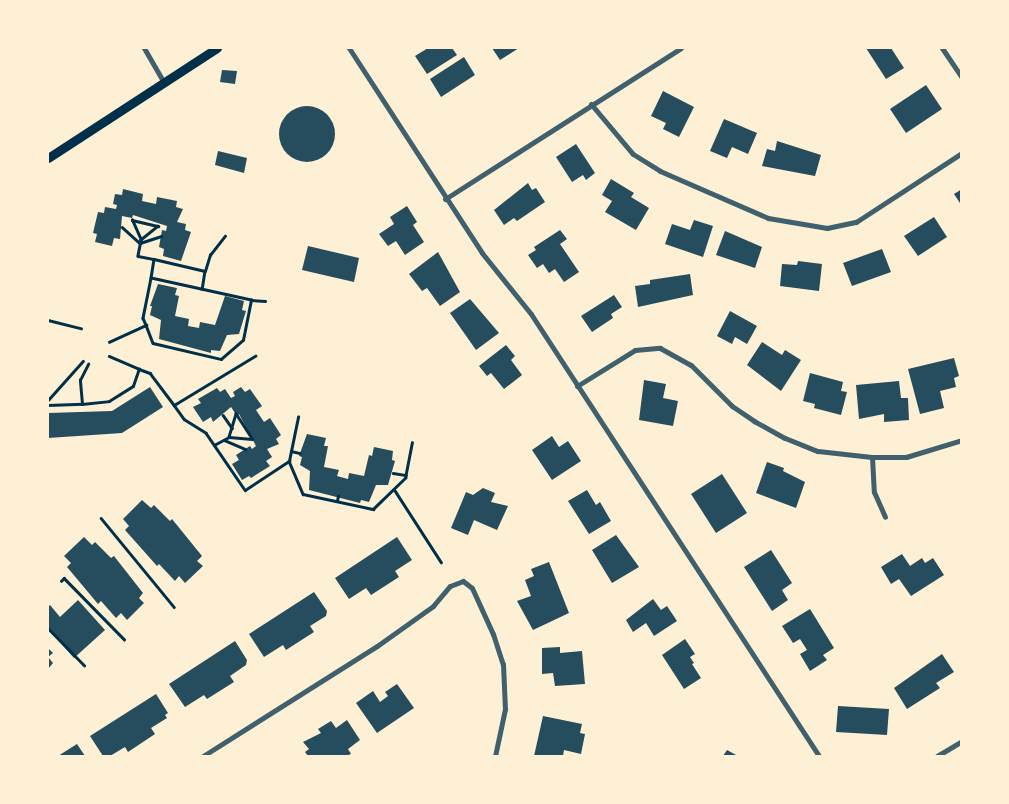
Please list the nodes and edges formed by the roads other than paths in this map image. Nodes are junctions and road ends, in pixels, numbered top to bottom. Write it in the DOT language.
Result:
graph roads {
  1 [pos="144,48"];
  2 [pos="217,48"];
  3 [pos="349,48"];
  4 [pos="681,48"];
  5 [pos="942,48"];
  6 [pos="962,78"];
  7 [pos="164,82"];
  8 [pos="591,104"];
  9 [pos="962,153"];
  10 [pos="48,158"];
  11 [pos="446,200"];
  12 [pos="578,386"];
  13 [pos="962,440"];
  14 [pos="872,458"];
  15 [pos="885,517"];
  16 [pos="962,741"];
  17 [pos="203,756"];
  18 [pos="495,756"];
  19 [pos="819,756"];
  20 [pos="937,756"];
  1 -- 7 [label="street"];
  2 -- 7 [label="main road"];
  3 -- 11 [label="street"];
  4 -- 8 [label="street"];
  5 -- 6 [label="street"];
  7 -- 10 [label="main road"];
  8 -- 9 [label="street"];
  8 -- 11 [label="street"];
  11 -- 12 [label="street"];
  12 -- 14 [label="street"];
  12 -- 19 [label="street"];
  13 -- 14 [label="street"];
  14 -- 15 [label="street"];
  16 -- 20 [label="street"];
  17 -- 18 [label="street"];
}
